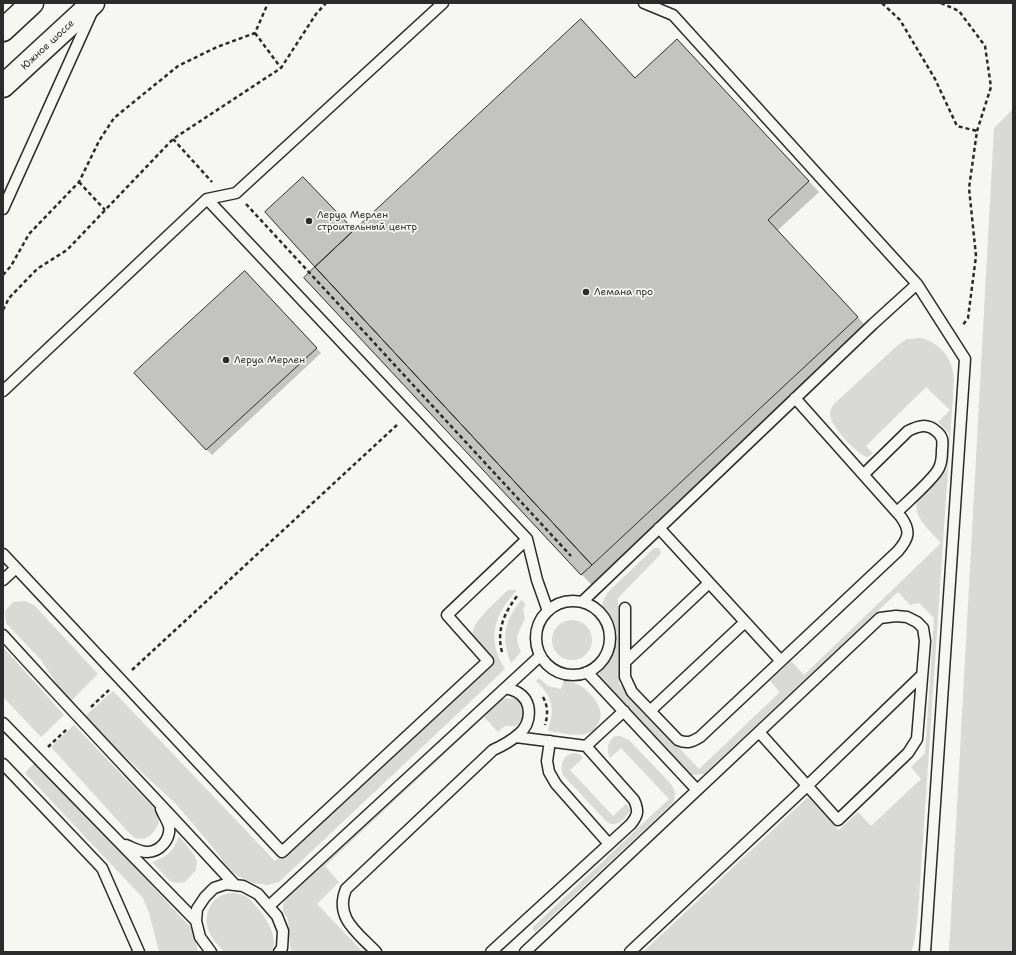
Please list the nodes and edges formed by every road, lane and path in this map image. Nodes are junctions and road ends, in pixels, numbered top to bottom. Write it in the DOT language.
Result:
graph roads {
  1 [pos="32,3"];
  2 [pos="95,3"];
  3 [pos="268,3"];
  4 [pos="326,3"];
  5 [pos="442,3"];
  6 [pos="644,3"];
  7 [pos="882,3"];
  8 [pos="941,3"];
  9 [pos="3,30"];
  10 [pos="256,33"];
  11 [pos="281,68"];
  12 [pos="3,86"];
  13 [pos="977,131"];
  14 [pos="173,139"];
  15 [pos="79,182"];
  16 [pos="236,194"];
  17 [pos="207,199"];
  18 [pos="3,209"];
  19 [pos="105,210"];
  20 [pos="3,275"];
  21 [pos="917,284"];
  22 [pos="3,310"];
  23 [pos="952,338"];
  24 [pos="3,391"];
  25 [pos="426,398"];
  26 [pos="795,398"];
  27 [pos="410,414"];
  28 [pos="864,474"];
  29 [pos="897,512"];
  30 [pos="659,528"];
  31 [pos="528,539"];
  32 [pos="3,554"];
  33 [pos="572,556"];
  34 [pos="16,568"];
  35 [pos="3,580"];
  36 [pos="709,583"];
  37 [pos="518,595"];
  38 [pos="582,602"];
  39 [pos="625,608"];
  40 [pos="548,610"];
  41 [pos="745,622"];
  42 [pos="3,635"];
  43 [pos="540,656"];
  44 [pos="503,658"];
  45 [pos="781,661"];
  46 [pos="625,662"];
  47 [pos="587,672"];
  48 [pos="922,675"];
  49 [pos="121,680"];
  50 [pos="505,688"];
  51 [pos="624,711"];
  52 [pos="650,711"];
  53 [pos="78,718"];
  54 [pos="3,723"];
  55 [pos="759,732"];
  56 [pos="516,737"];
  57 [pos="550,741"];
  58 [pos="586,746"];
  59 [pos="37,758"];
  60 [pos="3,764"];
  61 [pos="807,786"];
  62 [pos="697,790"];
  63 [pos="156,799"];
  64 [pos="122,844"];
  65 [pos="610,844"];
  66 [pos="235,885"];
  67 [pos="269,906"];
  68 [pos="196,920"];
  69 [pos="282,951"];
  70 [pos="139,952"];
  71 [pos="211,952"];
  72 [pos="376,952"];
  73 [pos="491,952"];
  74 [pos="525,952"];
  75 [pos="630,952"];
  76 [pos="925,952"];
  1 -- 9 [label="main road"];
  2 -- 12 [label="main road, Южное шоссе"];
  2 -- 18 [label="lane"];
  3 -- 10 [label="path"];
  4 -- 11 [label="path"];
  5 -- 16 [label="lane"];
  6 -- 21 [label="lane"];
  7 -- 13 [label="path"];
  8 -- 13 [label="path"];
  10 -- 11 [label="path"];
  10 -- 15 [label="path"];
  11 -- 14 [label="path"];
  13 -- 23 [label="path"];
  14 -- 16 [label="path"];
  14 -- 19 [label="path"];
  15 -- 19 [label="path"];
  15 -- 20 [label="path"];
  16 -- 17 [label="lane"];
  16 -- 25 [label="path"];
  17 -- 24 [label="lane"];
  17 -- 27 [label="lane"];
  19 -- 22 [label="path"];
  21 -- 23 [label="lane"];
  21 -- 26 [label="lane"];
  23 -- 76 [label="lane"];
  25 -- 27 [label="path"];
  25 -- 33 [label="path"];
  26 -- 28 [label="lane"];
  26 -- 30 [label="lane"];
  27 -- 31 [label="lane"];
  27 -- 49 [label="path"];
  28 -- 29 [label="lane"];
  28 -- 29 [label="lane"];
  29 -- 45 [label="lane"];
  30 -- 36 [label="lane"];
  30 -- 38 [label="lane"];
  31 -- 40 [label="lane"];
  31 -- 49 [label="lane"];
  32 -- 34 [label="lane"];
  34 -- 35 [label="lane"];
  34 -- 49 [label="lane"];
  36 -- 41 [label="lane"];
  36 -- 46 [label="lane"];
  37 -- 44 [label="path"];
  38 -- 40 [label="lane"];
  38 -- 47 [label="lane"];
  39 -- 46 [label="lane"];
  40 -- 43 [label="lane"];
  41 -- 45 [label="lane"];
  41 -- 52 [label="lane"];
  42 -- 53 [label="lane"];
  43 -- 47 [label="lane"];
  43 -- 50 [label="lane"];
  45 -- 52 [label="lane"];
  46 -- 52 [label="lane"];
  47 -- 51 [label="lane"];
  48 -- 55 [label="lane"];
  48 -- 61 [label="lane"];
  48 -- 61 [label="lane"];
  49 -- 53 [label="path"];
  50 -- 56 [label="lane"];
  50 -- 67 [label="lane"];
  51 -- 58 [label="lane"];
  51 -- 62 [label="lane"];
  53 -- 59 [label="path"];
  53 -- 63 [label="lane"];
  54 -- 59 [label="lane"];
  55 -- 61 [label="lane"];
  55 -- 62 [label="lane"];
  56 -- 57 [label="lane"];
  56 -- 72 [label="lane"];
  57 -- 58 [label="lane"];
  57 -- 65 [label="lane"];
  58 -- 65 [label="lane"];
  59 -- 64 [label="lane"];
  60 -- 70 [label="lane"];
  61 -- 75 [label="lane"];
  62 -- 74 [label="lane"];
  63 -- 64 [label="lane"];
  63 -- 66 [label="lane"];
  64 -- 68 [label="lane"];
  65 -- 73 [label="lane"];
  66 -- 67 [label="lane"];
  66 -- 68 [label="lane"];
  67 -- 69 [label="lane"];
  68 -- 71 [label="lane"];
}
